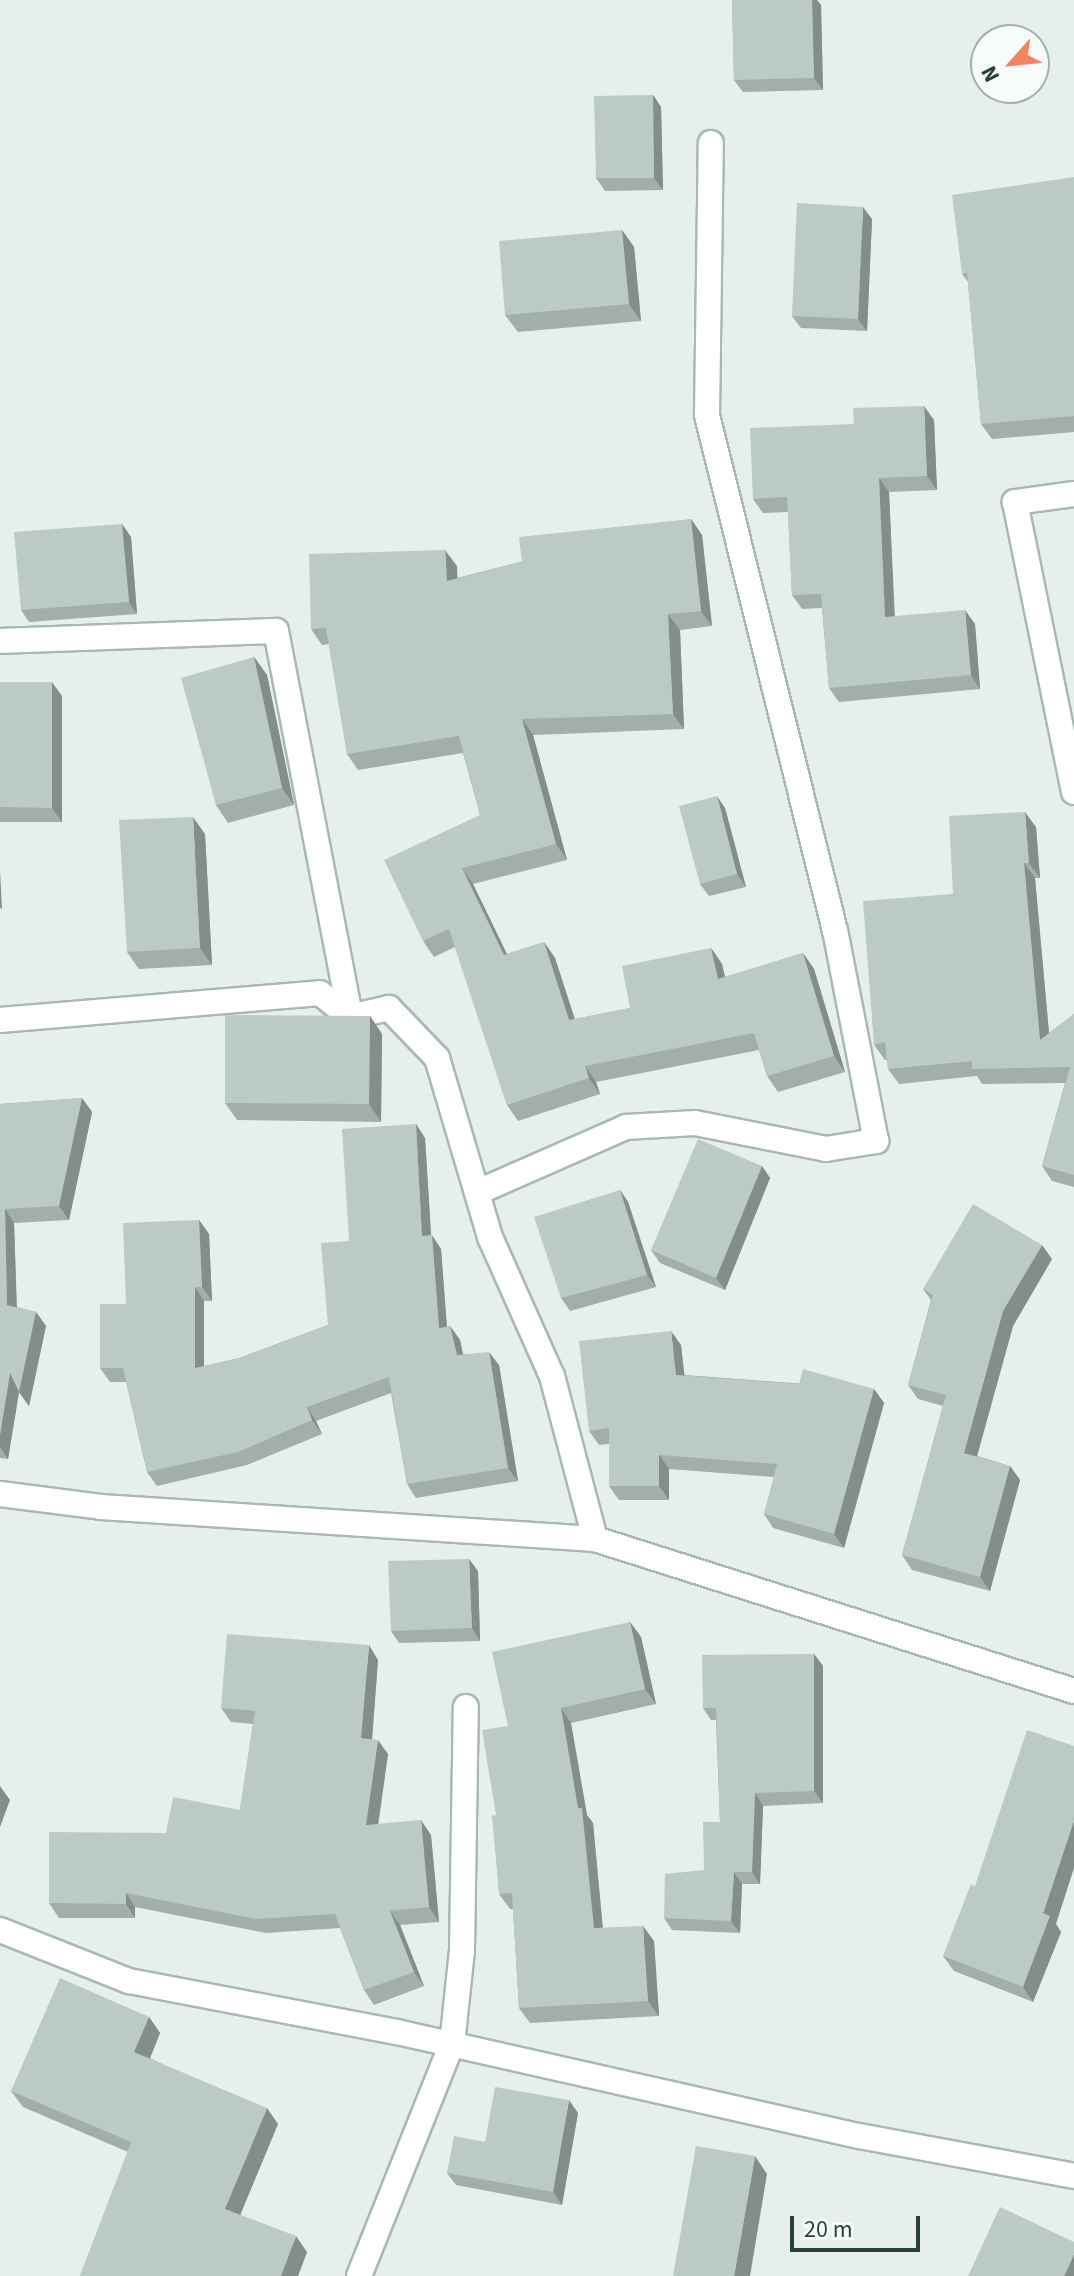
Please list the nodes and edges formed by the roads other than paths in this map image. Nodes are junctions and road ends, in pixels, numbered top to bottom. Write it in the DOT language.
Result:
graph roads {
  1 [pos="711,143"];
  2 [pos="1074,494"];
  3 [pos="0,641"];
  4 [pos="1074,792"];
  5 [pos="350,1017"];
  6 [pos="0,1020"];
  7 [pos="478,1192"];
  8 [pos="0,1494"];
  9 [pos="595,1539"];
  10 [pos="1074,1691"];
  11 [pos="466,1707"];
  12 [pos="0,1930"];
  13 [pos="452,2044"];
  14 [pos="1074,2176"];
  15 [pos="359,2276"];
  1 -- 7 [label="street"];
  2 -- 4 [label="street"];
  3 -- 5 [label="street"];
  5 -- 6 [label="street"];
  5 -- 7 [label="street"];
  7 -- 9 [label="street"];
  8 -- 9 [label="street"];
  9 -- 10 [label="street"];
  11 -- 13 [label="street"];
  12 -- 13 [label="street"];
  13 -- 14 [label="street"];
  13 -- 15 [label="street"];
}
